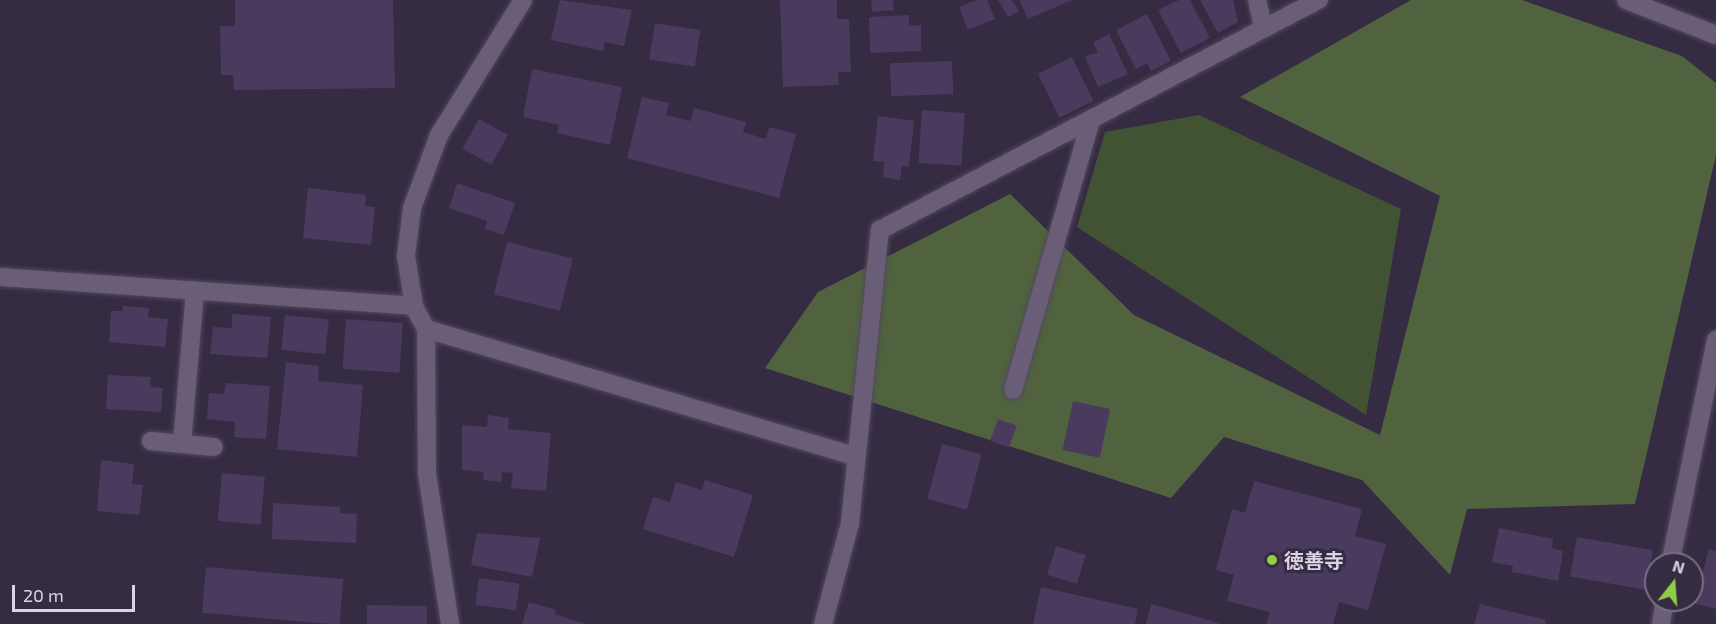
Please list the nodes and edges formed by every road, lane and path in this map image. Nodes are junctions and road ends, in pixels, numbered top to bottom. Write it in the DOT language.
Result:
graph roads {
  1 [pos="523,0"];
  2 [pos="1257,0"];
  3 [pos="1319,0"];
  4 [pos="1626,0"];
  5 [pos="1263,27"];
  6 [pos="1716,35"];
  7 [pos="1090,124"];
  8 [pos="0,277"];
  9 [pos="195,291"];
  10 [pos="414,306"];
  11 [pos="426,329"];
  12 [pos="1716,340"];
  13 [pos="1014,390"];
  14 [pos="151,441"];
  15 [pos="182,443"];
  16 [pos="214,447"];
  17 [pos="855,456"];
  18 [pos="1672,552"];
  19 [pos="450,624"];
  20 [pos="823,624"];
  1 -- 10 [label="street"];
  2 -- 5 [label="street"];
  3 -- 5 [label="street"];
  4 -- 6 [label="street"];
  5 -- 7 [label="street"];
  7 -- 13 [label="street"];
  7 -- 17 [label="street"];
  8 -- 9 [label="street"];
  9 -- 10 [label="street"];
  9 -- 15 [label="street"];
  10 -- 11 [label="street"];
  11 -- 17 [label="street"];
  11 -- 19 [label="street"];
  12 -- 18 [label="street"];
  14 -- 15 [label="street"];
  15 -- 16 [label="street"];
  17 -- 20 [label="street"];
}
